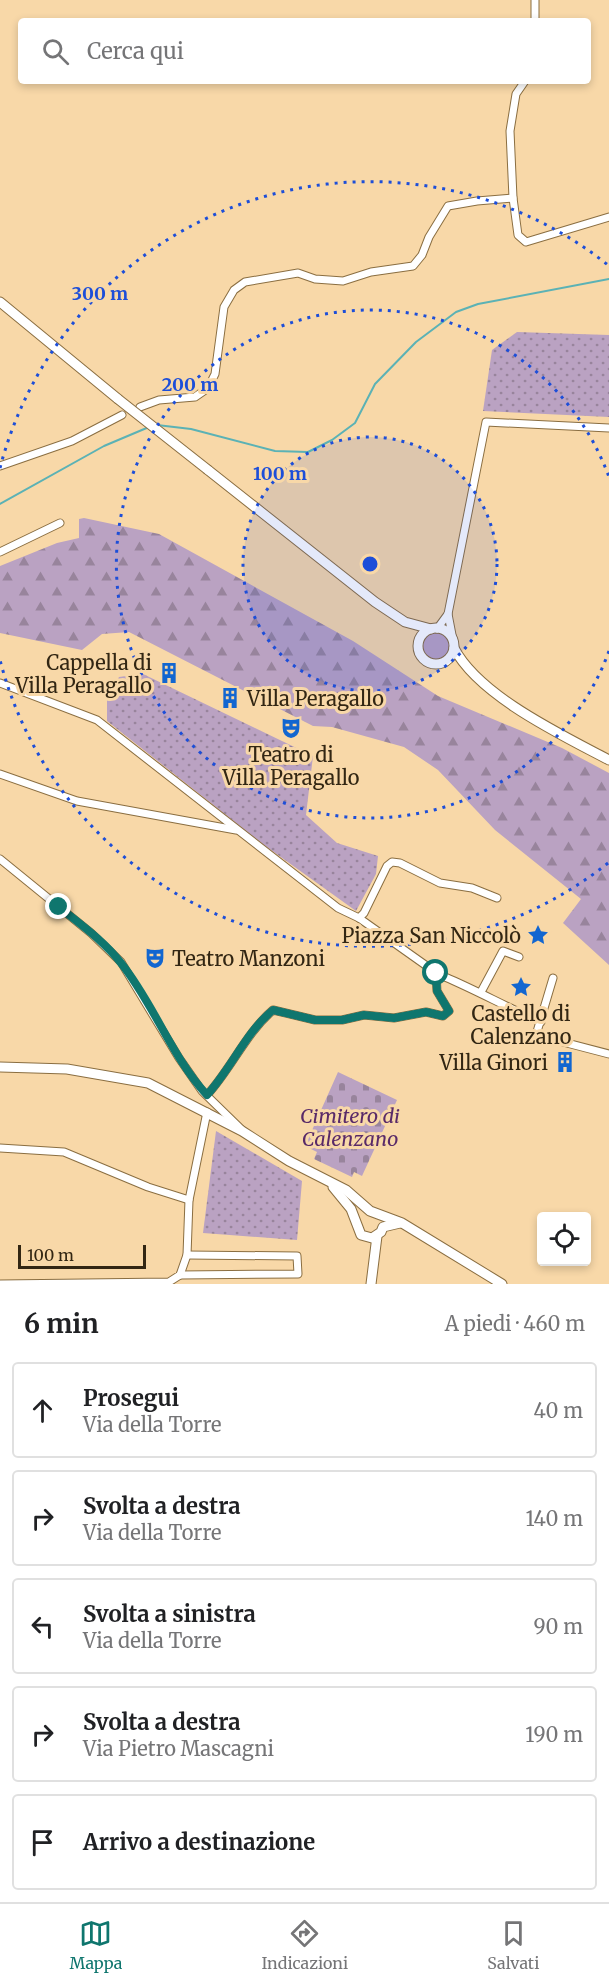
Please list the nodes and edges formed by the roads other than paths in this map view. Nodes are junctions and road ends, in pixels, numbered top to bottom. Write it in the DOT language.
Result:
graph roads {
  1 [pos="535,0"];
  2 [pos="535,18"];
  3 [pos="523,84"];
  4 [pos="513,198"];
  5 [pos="609,217"];
  6 [pos="0,302"];
  7 [pos="140,407"];
  8 [pos="122,415"];
  9 [pos="609,428"];
  10 [pos="0,466"];
  11 [pos="60,524"];
  12 [pos="0,552"];
  13 [pos="448,614"];
  14 [pos="405,622"];
  15 [pos="434,629"];
  16 [pos="453,644"];
  17 [pos="418,645"];
  18 [pos="441,663"];
  19 [pos="466,667"];
  20 [pos="0,683"];
  21 [pos="609,760"];
  22 [pos="0,774"];
  23 [pos="238,831"];
  24 [pos="0,860"];
  25 [pos="496,898"];
  26 [pos="359,918"];
  27 [pos="519,957"];
  28 [pos="440,974"];
  29 [pos="553,978"];
  30 [pos="481,992"];
  31 [pos="541,1022"];
  32 [pos="609,1054"];
  33 [pos="0,1067"];
  34 [pos="207,1095"];
  35 [pos="207,1112"];
  36 [pos="242,1131"];
  37 [pos="0,1148"];
  38 [pos="329,1184"];
  39 [pos="189,1200"];
  40 [pos="370,1211"];
  41 [pos="380,1216"];
  42 [pos="357,1219"];
  43 [pos="402,1223"];
  44 [pos="383,1227"];
  45 [pos="377,1236"];
  46 [pos="366,1238"];
  47 [pos="188,1255"];
  48 [pos="374,1264"];
  49 [pos="180,1275"];
  50 [pos="298,1275"];
  51 [pos="0,1284"];
  52 [pos="298,1284"];
  53 [pos="371,1284"];
  54 [pos="502,1284"];
  1 -- 2 [label="street"];
  3 -- 4 [label="street"];
  4 -- 5 [label="street"];
  4 -- 7 [label="street"];
  6 -- 14 [label="main road, bridge"];
  8 -- 10 [label="street"];
  9 -- 13 [label="street"];
  11 -- 12 [label="street"];
  13 -- 15 [label="street"];
  13 -- 16 [label="street"];
  14 -- 15 [label="main road"];
  14 -- 17 [label="main road"];
  15 -- 16 [label="main road"];
  15 -- 17 [label="main road"];
  16 -- 18 [label="main road"];
  16 -- 19 [label="main road"];
  17 -- 18 [label="main road"];
  18 -- 19 [label="main road"];
  19 -- 21 [label="main road"];
  20 -- 23 [label="street"];
  22 -- 23 [label="street"];
  23 -- 26 [label="street"];
  24 -- 34 [label="street"];
  25 -- 26 [label="street"];
  26 -- 28 [label="street"];
  27 -- 30 [label="street"];
  28 -- 30 [label="street"];
  28 -- 34 [label="street"];
  29 -- 31 [label="street"];
  30 -- 31 [label="street"];
  31 -- 32 [label="street"];
  33 -- 35 [label="main road"];
  34 -- 36 [label="street"];
  35 -- 36 [label="main road"];
  35 -- 39 [label="street"];
  36 -- 38 [label="main road"];
  37 -- 39 [label="street"];
  38 -- 40 [label="main road"];
  38 -- 42 [label="main road"];
  39 -- 47 [label="street"];
  40 -- 41 [label="main road"];
  40 -- 42 [label="main road"];
  41 -- 43 [label="main road"];
  41 -- 44 [label="main road"];
  42 -- 46 [label="main road"];
  43 -- 44 [label="main road"];
  43 -- 54 [label="main road"];
  44 -- 45 [label="main road"];
  45 -- 46 [label="main road"];
  45 -- 48 [label="main road"];
  46 -- 48 [label="main road"];
  47 -- 49 [label="street"];
  47 -- 50 [label="street"];
  48 -- 53 [label="main road"];
  49 -- 50 [label="street"];
  49 -- 51 [label="street"];
  50 -- 52 [label="street"];
}
